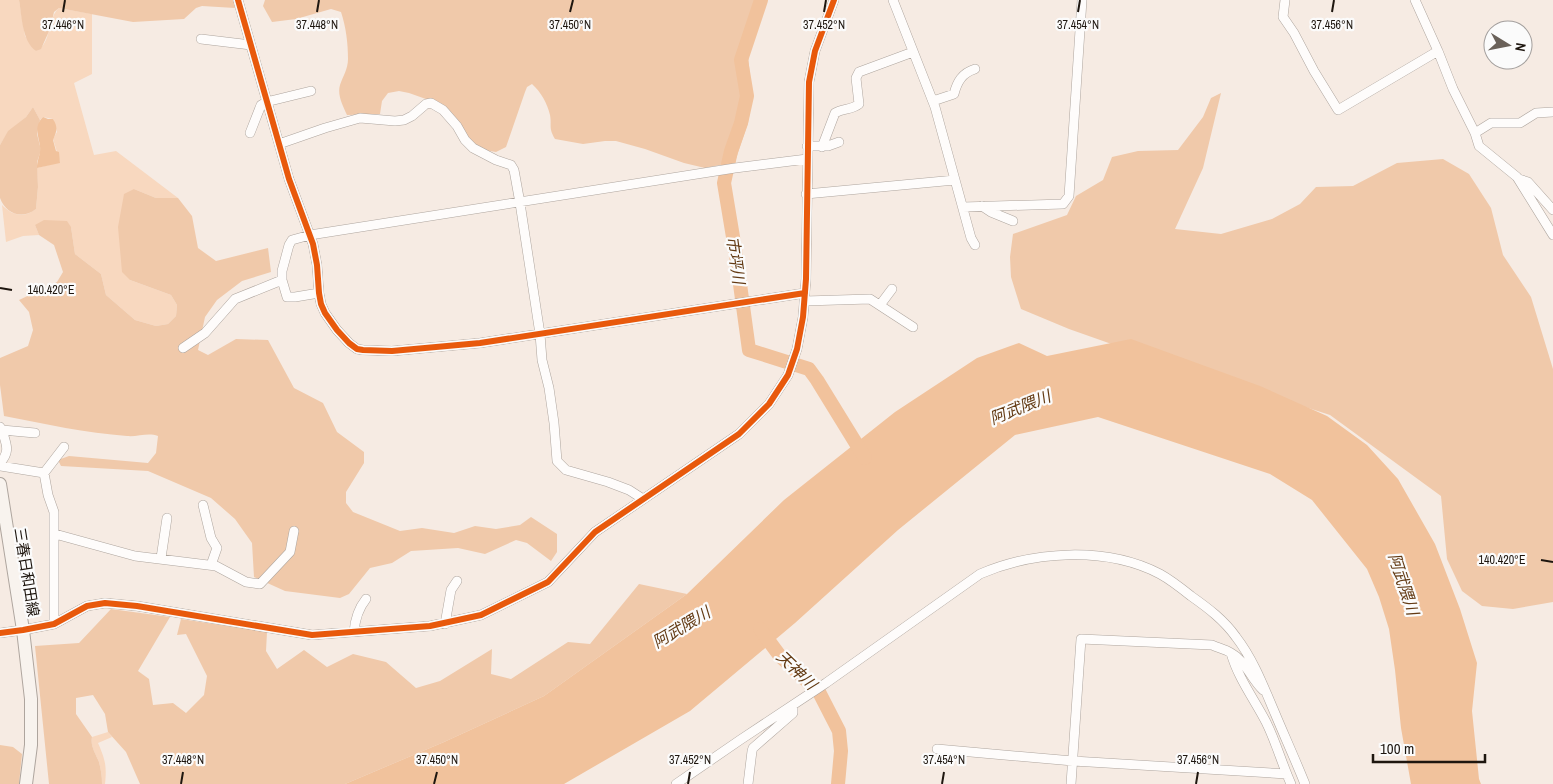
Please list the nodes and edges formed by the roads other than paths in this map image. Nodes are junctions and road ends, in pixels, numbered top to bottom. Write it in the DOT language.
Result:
graph roads {
  1 [pos="238,0"];
  2 [pos="834,0"];
  3 [pos="893,0"];
  4 [pos="1082,0"];
  5 [pos="1284,0"];
  6 [pos="1415,0"];
  7 [pos="201,39"];
  8 [pos="251,45"];
  9 [pos="1438,51"];
  10 [pos="913,52"];
  11 [pos="975,70"];
  12 [pos="310,91"];
  13 [pos="933,101"];
  14 [pos="266,102"];
  15 [pos="1553,112"];
  16 [pos="250,133"];
  17 [pos="1475,133"];
  18 [pos="839,142"];
  19 [pos="279,144"];
  20 [pos="807,146"];
  21 [pos="822,147"];
  22 [pos="807,159"];
  23 [pos="1518,179"];
  24 [pos="955,180"];
  25 [pos="806,194"];
  26 [pos="520,203"];
  27 [pos="982,206"];
  28 [pos="963,207"];
  29 [pos="1553,210"];
  30 [pos="1013,221"];
  31 [pos="310,235"];
  32 [pos="1553,235"];
  33 [pos="974,245"];
  34 [pos="282,280"];
  35 [pos="892,289"];
  36 [pos="319,293"];
  37 [pos="805,297"];
  38 [pos="880,305"];
  39 [pos="914,326"];
  40 [pos="540,334"];
  41 [pos="183,348"];
  42 [pos="1,428"];
  43 [pos="35,433"];
  44 [pos="64,447"];
  45 [pos="0,464"];
  46 [pos="44,473"];
  47 [pos="0,484"];
  48 [pos="643,499"];
  49 [pos="203,505"];
  50 [pos="167,518"];
  51 [pos="294,531"];
  52 [pos="55,534"];
  53 [pos="161,558"];
  54 [pos="210,565"];
  55 [pos="456,581"];
  56 [pos="366,599"];
  57 [pos="54,624"];
  58 [pos="444,624"];
  59 [pos="23,630"];
  60 [pos="354,632"];
  61 [pos="0,633"];
  62 [pos="1231,652"];
  63 [pos="1267,694"];
  64 [pos="793,705"];
  65 [pos="936,749"];
  66 [pos="1073,761"];
  67 [pos="1287,774"];
  68 [pos="26,784"];
  69 [pos="676,784"];
  70 [pos="748,784"];
  71 [pos="1071,784"];
  72 [pos="1291,784"];
  73 [pos="1305,784"];
  1 -- 8 [label="street"];
  2 -- 20 [label="street"];
  3 -- 10 [label="street"];
  4 -- 27 [label="street"];
  5 -- 9 [label="street"];
  6 -- 9 [label="street"];
  7 -- 8 [label="street"];
  8 -- 14 [label="street"];
  9 -- 17 [label="street"];
  10 -- 13 [label="street"];
  10 -- 21 [label="street"];
  11 -- 13 [label="street"];
  12 -- 14 [label="street"];
  13 -- 24 [label="street"];
  14 -- 16 [label="street"];
  14 -- 19 [label="street"];
  15 -- 17 [label="street"];
  17 -- 23 [label="street"];
  18 -- 21 [label="street"];
  19 -- 26 [label="street"];
  19 -- 31 [label="street"];
  20 -- 21 [label="street"];
  20 -- 22 [label="street"];
  22 -- 25 [label="street"];
  22 -- 26 [label="street"];
  23 -- 29 [label="street"];
  23 -- 32 [label="street"];
  24 -- 25 [label="street"];
  24 -- 28 [label="street"];
  25 -- 37 [label="street"];
  26 -- 31 [label="street"];
  26 -- 40 [label="street"];
  27 -- 28 [label="street"];
  27 -- 30 [label="street"];
  28 -- 33 [label="street"];
  31 -- 34 [label="street"];
  31 -- 36 [label="street"];
  34 -- 36 [label="street"];
  34 -- 41 [label="street"];
  35 -- 38 [label="street"];
  36 -- 40 [label="street"];
  37 -- 38 [label="street"];
  37 -- 40 [label="street"];
  37 -- 48 [label="street"];
  38 -- 39 [label="street"];
  40 -- 48 [label="street"];
  42 -- 43 [label="street"];
  42 -- 45 [label="street"];
  44 -- 46 [label="street"];
  45 -- 46 [label="street"];
  46 -- 52 [label="street"];
  47 -- 59 [label="main road, 三春日和田線"];
  48 -- 58 [label="street"];
  49 -- 54 [label="street"];
  50 -- 53 [label="street"];
  51 -- 54 [label="street"];
  52 -- 53 [label="street"];
  52 -- 57 [label="street"];
  53 -- 54 [label="street"];
  55 -- 58 [label="street"];
  56 -- 60 [label="street"];
  57 -- 59 [label="street"];
  57 -- 60 [label="street"];
  58 -- 60 [label="street"];
  59 -- 61 [label="street"];
  59 -- 68 [label="main road, 三春日和田線"];
  62 -- 63 [label="street"];
  62 -- 66 [label="street"];
  62 -- 67 [label="street"];
  63 -- 64 [label="street"];
  63 -- 73 [label="street"];
  64 -- 69 [label="street"];
  64 -- 70 [label="street"];
  65 -- 66 [label="street"];
  66 -- 67 [label="street"];
  66 -- 71 [label="street"];
  67 -- 72 [label="street"];
}
